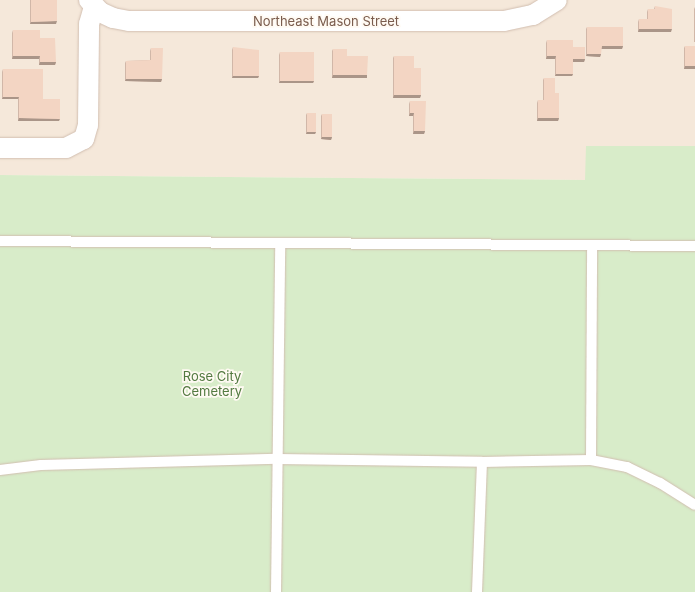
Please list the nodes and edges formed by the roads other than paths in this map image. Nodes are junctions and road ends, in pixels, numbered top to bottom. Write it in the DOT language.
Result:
graph roads {
  1 [pos="558,0"];
  2 [pos="92,3"];
  3 [pos="0,148"];
  4 [pos="0,241"];
  5 [pos="280,244"];
  6 [pos="592,245"];
  7 [pos="695,246"];
  8 [pos="276,459"];
  9 [pos="591,460"];
  10 [pos="482,462"];
  11 [pos="0,470"];
  12 [pos="695,505"];
  13 [pos="276,592"];
  14 [pos="477,592"];
  1 -- 2 [label="street, Northeast Mason Street"];
  2 -- 3 [label="street"];
  4 -- 5 [label="lane"];
  5 -- 6 [label="lane"];
  5 -- 8 [label="lane"];
  6 -- 7 [label="lane"];
  6 -- 9 [label="lane"];
  8 -- 10 [label="lane"];
  8 -- 11 [label="lane"];
  8 -- 13 [label="lane"];
  9 -- 10 [label="lane"];
  9 -- 12 [label="lane"];
  10 -- 14 [label="lane"];
}
